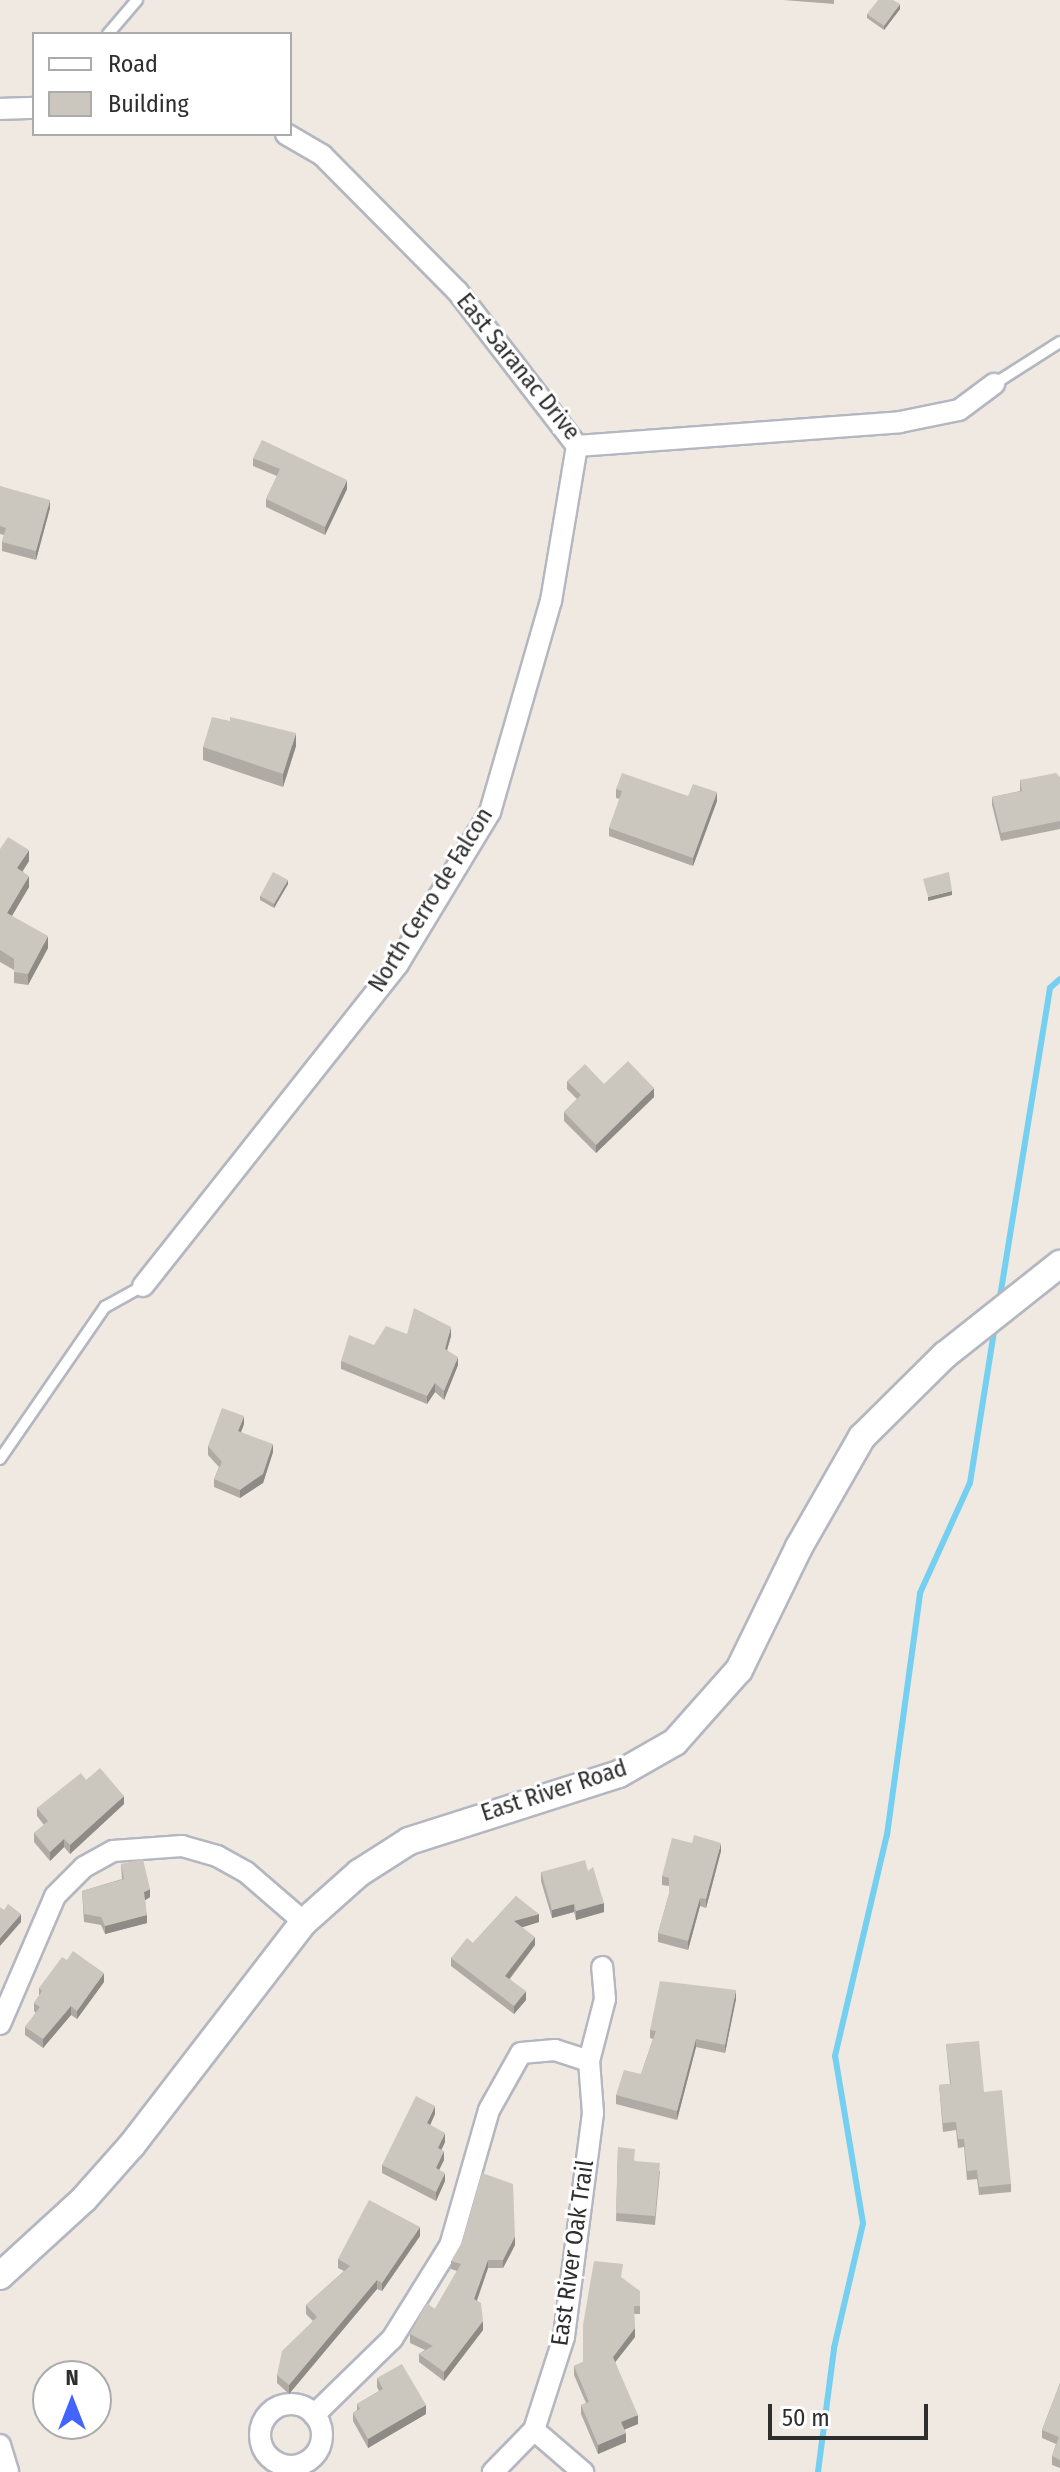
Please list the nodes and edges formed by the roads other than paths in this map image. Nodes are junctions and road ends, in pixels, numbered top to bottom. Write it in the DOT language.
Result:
graph roads {
  1 [pos="137,0"];
  2 [pos="110,32"];
  3 [pos="32,108"];
  4 [pos="0,109"];
  5 [pos="289,136"];
  6 [pos="1060,342"];
  7 [pos="994,384"];
  8 [pos="577,446"];
  9 [pos="1060,1264"];
  10 [pos="143,1286"];
  11 [pos="0,1459"];
  12 [pos="304,1922"];
  13 [pos="602,1967"];
  14 [pos="0,2024"];
  15 [pos="589,2061"];
  16 [pos="0,2276"];
  17 [pos="314,2415"];
  18 [pos="534,2430"];
  19 [pos="0,2445"];
  20 [pos="8,2472"];
  21 [pos="493,2472"];
  22 [pos="583,2472"];
  1 -- 2 [label="lane"];
  3 -- 4 [label="street"];
  5 -- 8 [label="street, East Saranac Drive"];
  6 -- 7 [label="lane"];
  7 -- 8 [label="street, East Saranac Drive"];
  8 -- 10 [label="street, North Cerro de Falcon"];
  9 -- 12 [label="street, East River Road"];
  10 -- 11 [label="lane"];
  12 -- 14 [label="street"];
  12 -- 16 [label="street, East River Road"];
  13 -- 15 [label="street, East River Oak Trail"];
  15 -- 17 [label="street"];
  15 -- 18 [label="street, East River Oak Trail"];
  18 -- 21 [label="street, East River Oak Trail"];
  18 -- 22 [label="street"];
  19 -- 20 [label="street"];
}
